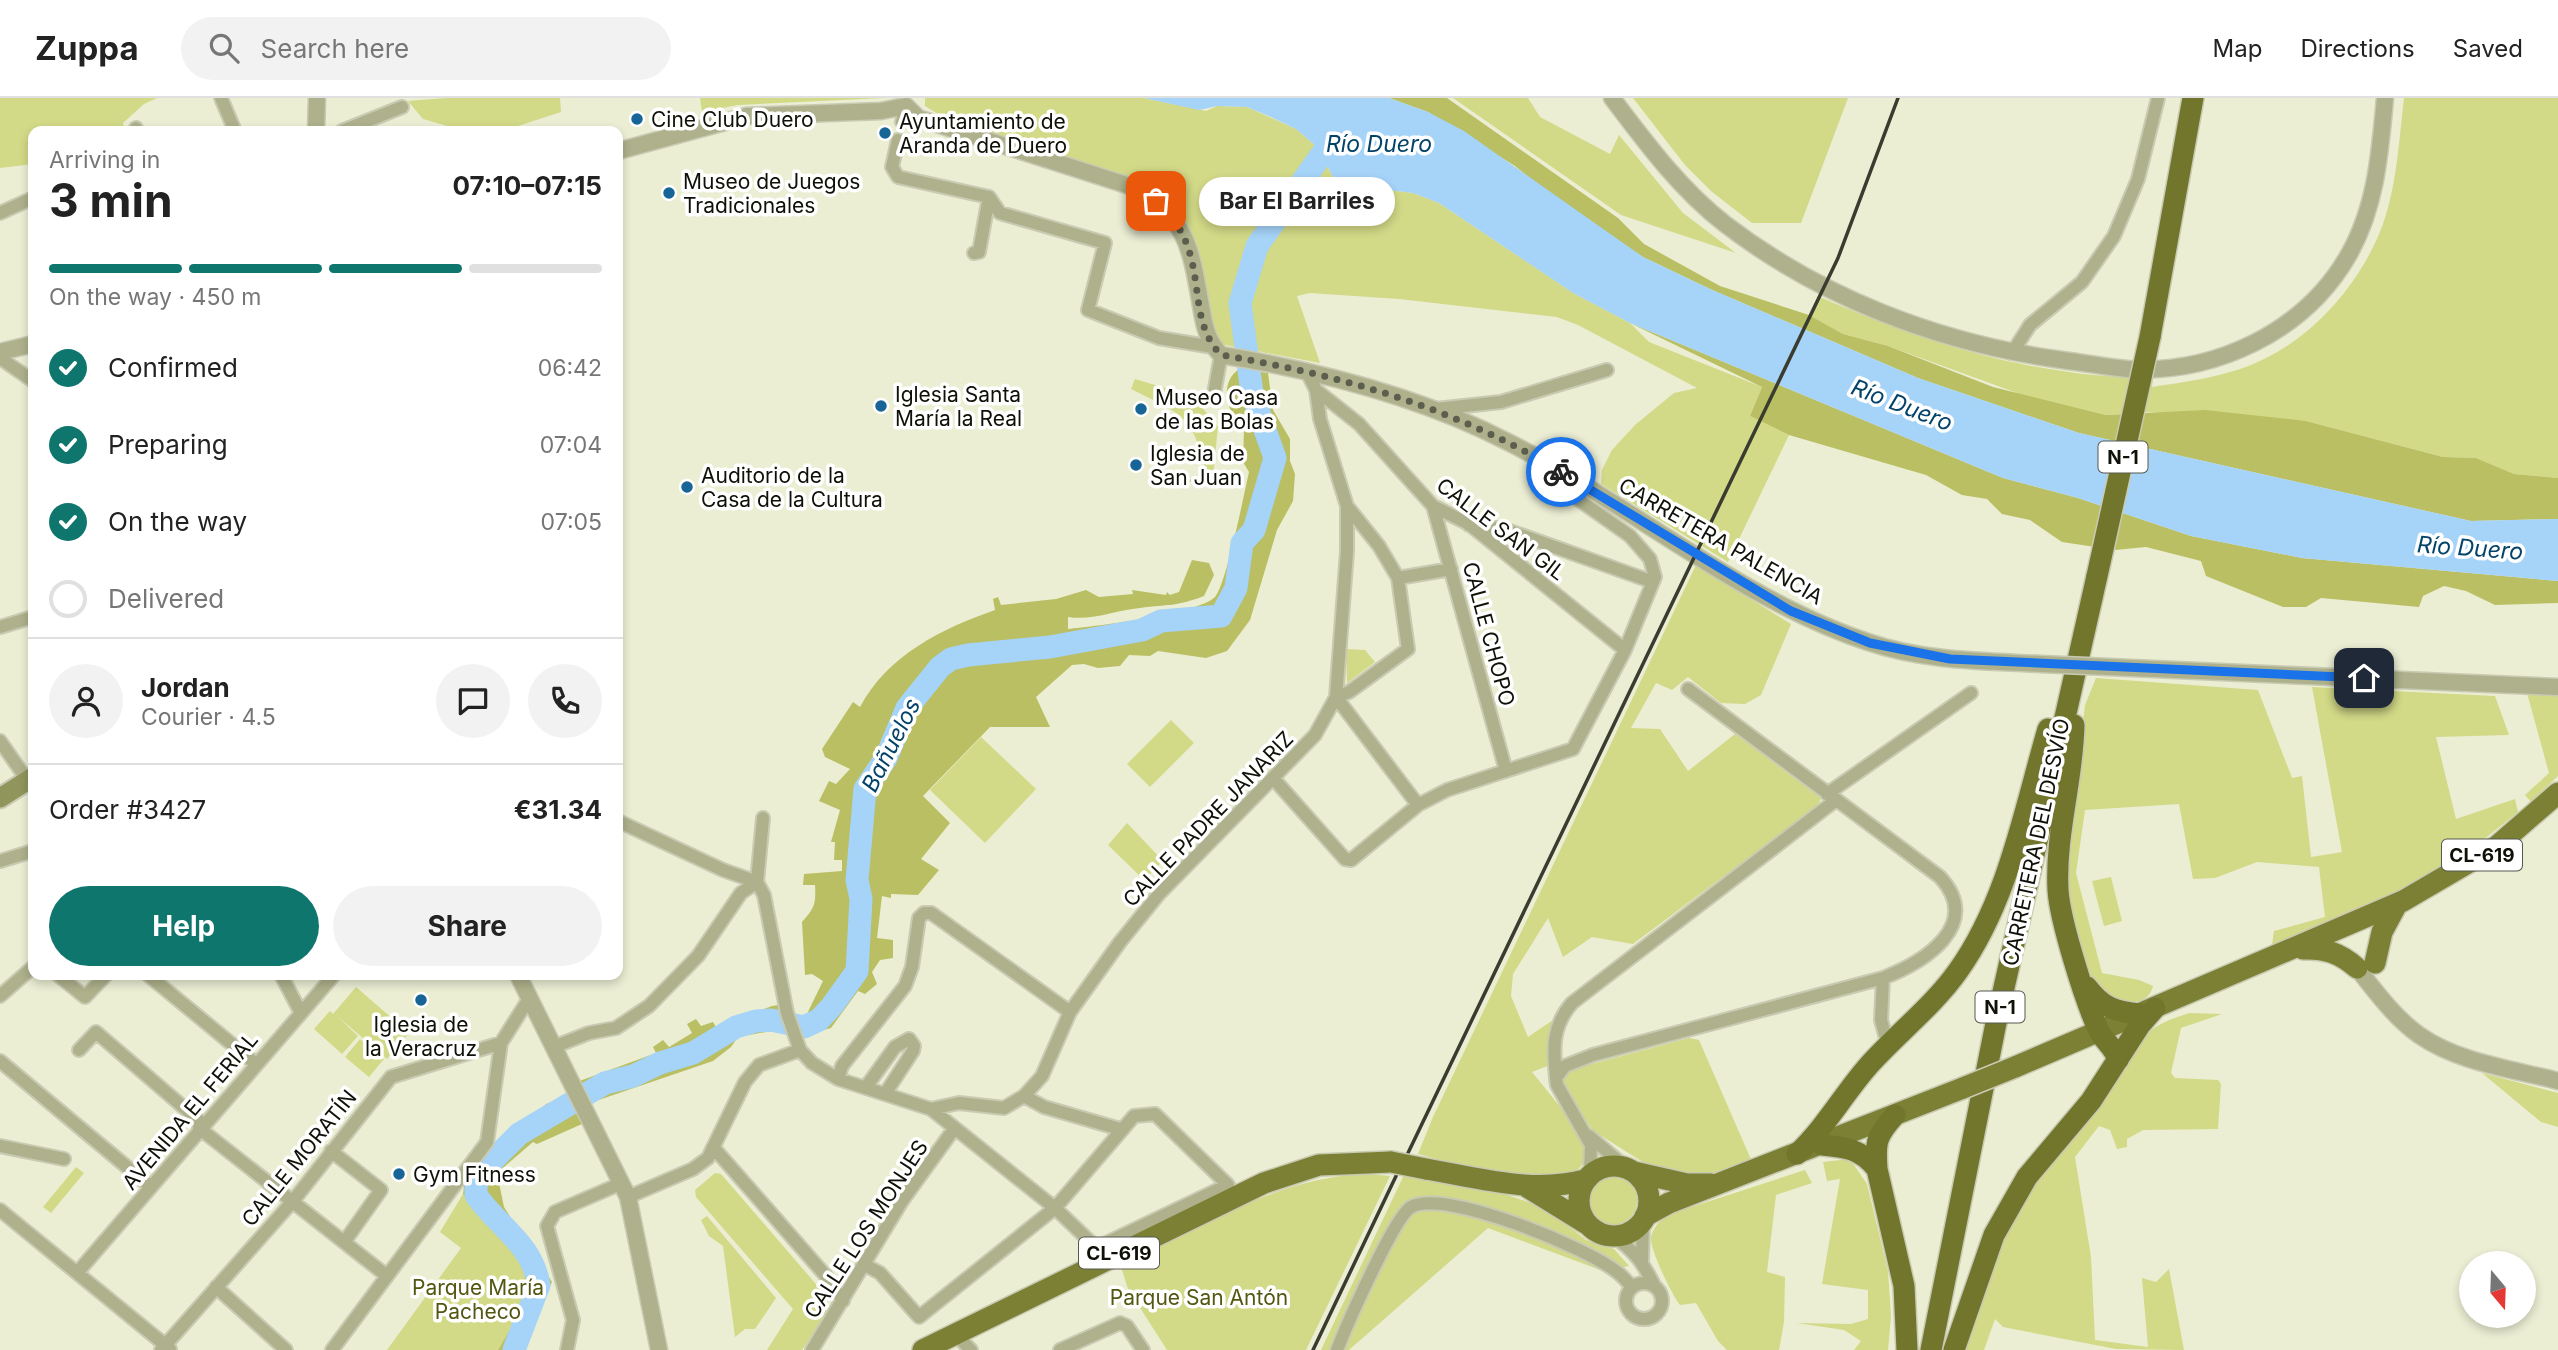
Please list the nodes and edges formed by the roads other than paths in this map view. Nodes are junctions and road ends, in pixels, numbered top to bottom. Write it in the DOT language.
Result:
graph roads {
  1 [pos="221,98"];
  2 [pos="317,98"];
  3 [pos="1612,98"];
  4 [pos="2158,98"];
  5 [pos="2193,98"];
  6 [pos="2385,98"];
  7 [pos="907,102"];
  8 [pos="402,107"];
  9 [pos="902,122"];
  10 [pos="233,126"];
  11 [pos="316,126"];
  12 [pos="354,126"];
  13 [pos="898,140"];
  14 [pos="623,149"];
  15 [pos="989,197"];
  16 [pos="28,200"];
  17 [pos="0,213"];
  18 [pos="974,253"];
  19 [pos="28,345"];
  20 [pos="0,352"];
  21 [pos="1222,353"];
  22 [pos="2012,353"];
  23 [pos="0,358"];
  24 [pos="1306,370"];
  25 [pos="1607,370"];
  26 [pos="20,373"];
  27 [pos="28,378"];
  28 [pos="1316,390"];
  29 [pos="1214,394"];
  30 [pos="1436,409"];
  31 [pos="1537,457"];
  32 [pos="1347,506"];
  33 [pos="1433,506"];
  34 [pos="1469,524"];
  35 [pos="1451,569"];
  36 [pos="1398,578"];
  37 [pos="1653,582"];
  38 [pos="28,619"];
  39 [pos="0,627"];
  40 [pos="1625,650"];
  41 [pos="2077,658"];
  42 [pos="2558,687"];
  43 [pos="1688,689"];
  44 [pos="1971,694"];
  45 [pos="1336,697"];
  46 [pos="0,741"];
  47 [pos="1506,771"];
  48 [pos="28,776"];
  49 [pos="1273,778"];
  50 [pos="28,780"];
  51 [pos="2558,793"];
  52 [pos="1831,797"];
  53 [pos="0,798"];
  54 [pos="1418,805"];
  55 [pos="763,818"];
  56 [pos="623,826"];
  57 [pos="28,853"];
  58 [pos="0,862"];
  59 [pos="757,882"];
  60 [pos="2397,904"];
  61 [pos="2350,926"];
  62 [pos="2294,950"];
  63 [pos="2366,965"];
  64 [pos="28,971"];
  65 [pos="1883,978"];
  66 [pos="64,980"];
  67 [pos="101,980"];
  68 [pos="154,980"];
  69 [pos="284,980"];
  70 [pos="329,980"];
  71 [pos="521,980"];
  72 [pos="2083,983"];
  73 [pos="0,996"];
  74 [pos="530,998"];
  75 [pos="300,1011"];
  76 [pos="2147,1011"];
  77 [pos="1070,1012"];
  78 [pos="2099,1032"];
  79 [pos="501,1043"];
  80 [pos="1888,1045"];
  81 [pos="556,1046"];
  82 [pos="79,1050"];
  83 [pos="800,1050"];
  84 [pos="2118,1060"];
  85 [pos="0,1061"];
  86 [pos="256,1064"];
  87 [pos="1556,1078"];
  88 [pos="838,1079"];
  89 [pos="2558,1081"];
  90 [pos="866,1087"];
  91 [pos="885,1094"];
  92 [pos="1024,1097"];
  93 [pos="931,1109"];
  94 [pos="1895,1115"];
  95 [pos="201,1126"];
  96 [pos="954,1129"];
  97 [pos="1120,1129"];
  98 [pos="1586,1132"];
  99 [pos="1822,1145"];
  100 [pos="0,1146"];
  101 [pos="713,1147"];
  102 [pos="331,1151"];
  103 [pos="1797,1154"];
  104 [pos="64,1159"];
  105 [pos="1877,1169"];
  106 [pos="1631,1171"];
  107 [pos="1588,1177"];
  108 [pos="1727,1182"];
  109 [pos="1525,1186"];
  110 [pos="150,1187"];
  111 [pos="625,1190"];
  112 [pos="293,1201"];
  113 [pos="1055,1208"];
  114 [pos="0,1210"];
  115 [pos="1644,1218"];
  116 [pos="1587,1224"];
  117 [pos="1613,1236"];
  118 [pos="345,1241"];
  119 [pos="1102,1253"];
  120 [pos="865,1265"];
  121 [pos="1644,1265"];
  122 [pos="77,1273"];
  123 [pos="387,1276"];
  124 [pos="1635,1286"];
  125 [pos="216,1287"];
  126 [pos="1656,1287"];
  127 [pos="843,1301"];
  128 [pos="955,1334"];
  129 [pos="165,1348"];
  130 [pos="286,1350"];
  131 [pos="332,1350"];
  132 [pos="567,1350"];
  133 [pos="659,1350"];
  134 [pos="812,1350"];
  135 [pos="923,1350"];
  136 [pos="971,1350"];
  137 [pos="1059,1350"];
  138 [pos="1143,1350"];
  139 [pos="1337,1350"];
  140 [pos="1907,1350"];
  141 [pos="1931,1350"];
  142 [pos="1954,1350"];
  1 -- 10 [label="street"];
  2 -- 11 [label="street"];
  3 -- 22 [label="street"];
  4 -- 22 [label="street"];
  5 -- 41 [label="highway, CARRETERA DEL DESVÍO / N-1, bridge"];
  6 -- 22 [label="street"];
  7 -- 9 [label="street"];
  7 -- 14 [label="street"];
  7 -- 21 [label="street"];
  8 -- 12 [label="street"];
  13 -- 15 [label="street"];
  15 -- 18 [label="street"];
  15 -- 21 [label="street"];
  16 -- 17 [label="street"];
  19 -- 20 [label="street"];
  19 -- 26 [label="street"];
  21 -- 24 [label="street, CARRETERA PALENCIA"];
  21 -- 29 [label="street"];
  23 -- 26 [label="street"];
  24 -- 28 [label="street, CALLE SAN GIL"];
  24 -- 30 [label="street, CARRETERA PALENCIA"];
  25 -- 30 [label="street"];
  26 -- 27 [label="street"];
  28 -- 32 [label="street"];
  28 -- 33 [label="street, CALLE SAN GIL"];
  30 -- 31 [label="street, CARRETERA PALENCIA"];
  31 -- 37 [label="street"];
  31 -- 42 [label="street, CARRETERA PALENCIA, bridge"];
  32 -- 36 [label="street"];
  32 -- 45 [label="street"];
  33 -- 34 [label="street, CALLE SAN GIL"];
  33 -- 35 [label="street, CALLE CHOPO"];
  34 -- 37 [label="street"];
  34 -- 40 [label="street, CALLE SAN GIL"];
  35 -- 36 [label="street"];
  35 -- 47 [label="street, CALLE CHOPO"];
  36 -- 45 [label="street"];
  37 -- 40 [label="street"];
  38 -- 39 [label="street"];
  40 -- 47 [label="street"];
  41 -- 72 [label="highway, N-1"];
  41 -- 80 [label="highway, N-1"];
  41 -- 141 [label="highway, CARRETERA DEL DESVÍO / N-1"];
  43 -- 52 [label="street"];
  44 -- 52 [label="street"];
  45 -- 49 [label="street, CALLE PADRE JANARIZ"];
  45 -- 54 [label="street"];
  46 -- 48 [label="street"];
  47 -- 54 [label="street"];
  49 -- 54 [label="street"];
  49 -- 77 [label="street, CALLE PADRE JANARIZ"];
  50 -- 53 [label="main road"];
  51 -- 60 [label="main road, CL-619"];
  52 -- 65 [label="street"];
  52 -- 87 [label="street"];
  55 -- 59 [label="street"];
  56 -- 59 [label="street"];
  57 -- 58 [label="street"];
  59 -- 81 [label="street"];
  59 -- 83 [label="street"];
  60 -- 61 [label="main road, CL-619"];
  60 -- 63 [label="main road"];
  61 -- 62 [label="main road, CL-619"];
  61 -- 63 [label="main road"];
  62 -- 63 [label="main road"];
  62 -- 76 [label="main road, CL-619"];
  63 -- 89 [label="street"];
  64 -- 73 [label="street"];
  65 -- 80 [label="street"];
  65 -- 87 [label="street"];
  66 -- 67 [label="street"];
  68 -- 86 [label="street"];
  69 -- 75 [label="street"];
  70 -- 75 [label="street, AVENIDA EL FERIAL"];
  71 -- 74 [label="street"];
  72 -- 76 [label="highway"];
  72 -- 78 [label="highway, N-1"];
  74 -- 79 [label="street"];
  74 -- 81 [label="street"];
  75 -- 86 [label="street, AVENIDA EL FERIAL"];
  76 -- 78 [label="main road, CL-619"];
  76 -- 84 [label="highway"];
  77 -- 88 [label="street"];
  77 -- 92 [label="street, CALLE PADRE JANARIZ"];
  78 -- 84 [label="highway, N-1"];
  78 -- 94 [label="main road, CL-619, bridge"];
  79 -- 102 [label="street, CALLE MORATÍN"];
  79 -- 123 [label="street"];
  80 -- 103 [label="highway, N-1"];
  81 -- 111 [label="street"];
  82 -- 95 [label="street"];
  83 -- 88 [label="street"];
  83 -- 101 [label="street"];
  84 -- 142 [label="highway"];
  85 -- 110 [label="street"];
  86 -- 95 [label="street, AVENIDA EL FERIAL"];
  87 -- 98 [label="street"];
  88 -- 90 [label="street"];
  90 -- 91 [label="street"];
  90 -- 91 [label="street"];
  91 -- 93 [label="street"];
  92 -- 93 [label="street"];
  92 -- 97 [label="street"];
  93 -- 96 [label="street"];
  94 -- 99 [label="main road, CL-619"];
  94 -- 105 [label="highway"];
  95 -- 110 [label="street, AVENIDA EL FERIAL"];
  95 -- 112 [label="street"];
  96 -- 113 [label="street"];
  96 -- 120 [label="street, CALLE LOS MONJES"];
  97 -- 113 [label="street"];
  97 -- 119 [label="street"];
  98 -- 106 [label="street"];
  98 -- 107 [label="street"];
  99 -- 103 [label="main road, CL-619"];
  99 -- 105 [label="highway"];
  100 -- 104 [label="street"];
  101 -- 111 [label="street"];
  101 -- 127 [label="street"];
  102 -- 112 [label="street, CALLE MORATÍN"];
  102 -- 118 [label="street"];
  103 -- 108 [label="main road, CL-619"];
  105 -- 140 [label="highway"];
  106 -- 107 [label="main road, CL-619"];
  106 -- 108 [label="main road, CL-619"];
  106 -- 115 [label="main road"];
  107 -- 109 [label="main road, CL-619"];
  107 -- 116 [label="main road"];
  108 -- 115 [label="main road, CL-619"];
  109 -- 116 [label="main road, CL-619"];
  109 -- 119 [label="main road, CL-619, bridge"];
  110 -- 122 [label="street, AVENIDA EL FERIAL"];
  111 -- 132 [label="street"];
  111 -- 133 [label="street"];
  112 -- 118 [label="street"];
  112 -- 125 [label="street, CALLE MORATÍN"];
  113 -- 119 [label="street"];
  113 -- 120 [label="street"];
  114 -- 122 [label="street"];
  115 -- 117 [label="main road, CL-619"];
  115 -- 121 [label="street"];
  116 -- 117 [label="main road, CL-619"];
  117 -- 121 [label="street"];
  118 -- 123 [label="street"];
  119 -- 128 [label="main road, CL-619"];
  120 -- 127 [label="street, CALLE LOS MONJES"];
  121 -- 124 [label="street"];
  121 -- 126 [label="street"];
  122 -- 129 [label="street"];
  123 -- 131 [label="street"];
  124 -- 126 [label="street"];
  124 -- 126 [label="street"];
  124 -- 139 [label="street"];
  125 -- 129 [label="street, CALLE MORATÍN"];
  125 -- 130 [label="street"];
  127 -- 134 [label="street, CALLE LOS MONJES"];
  128 -- 135 [label="main road, CL-619"];
  128 -- 136 [label="street"];
  137 -- 138 [label="street"];
}
